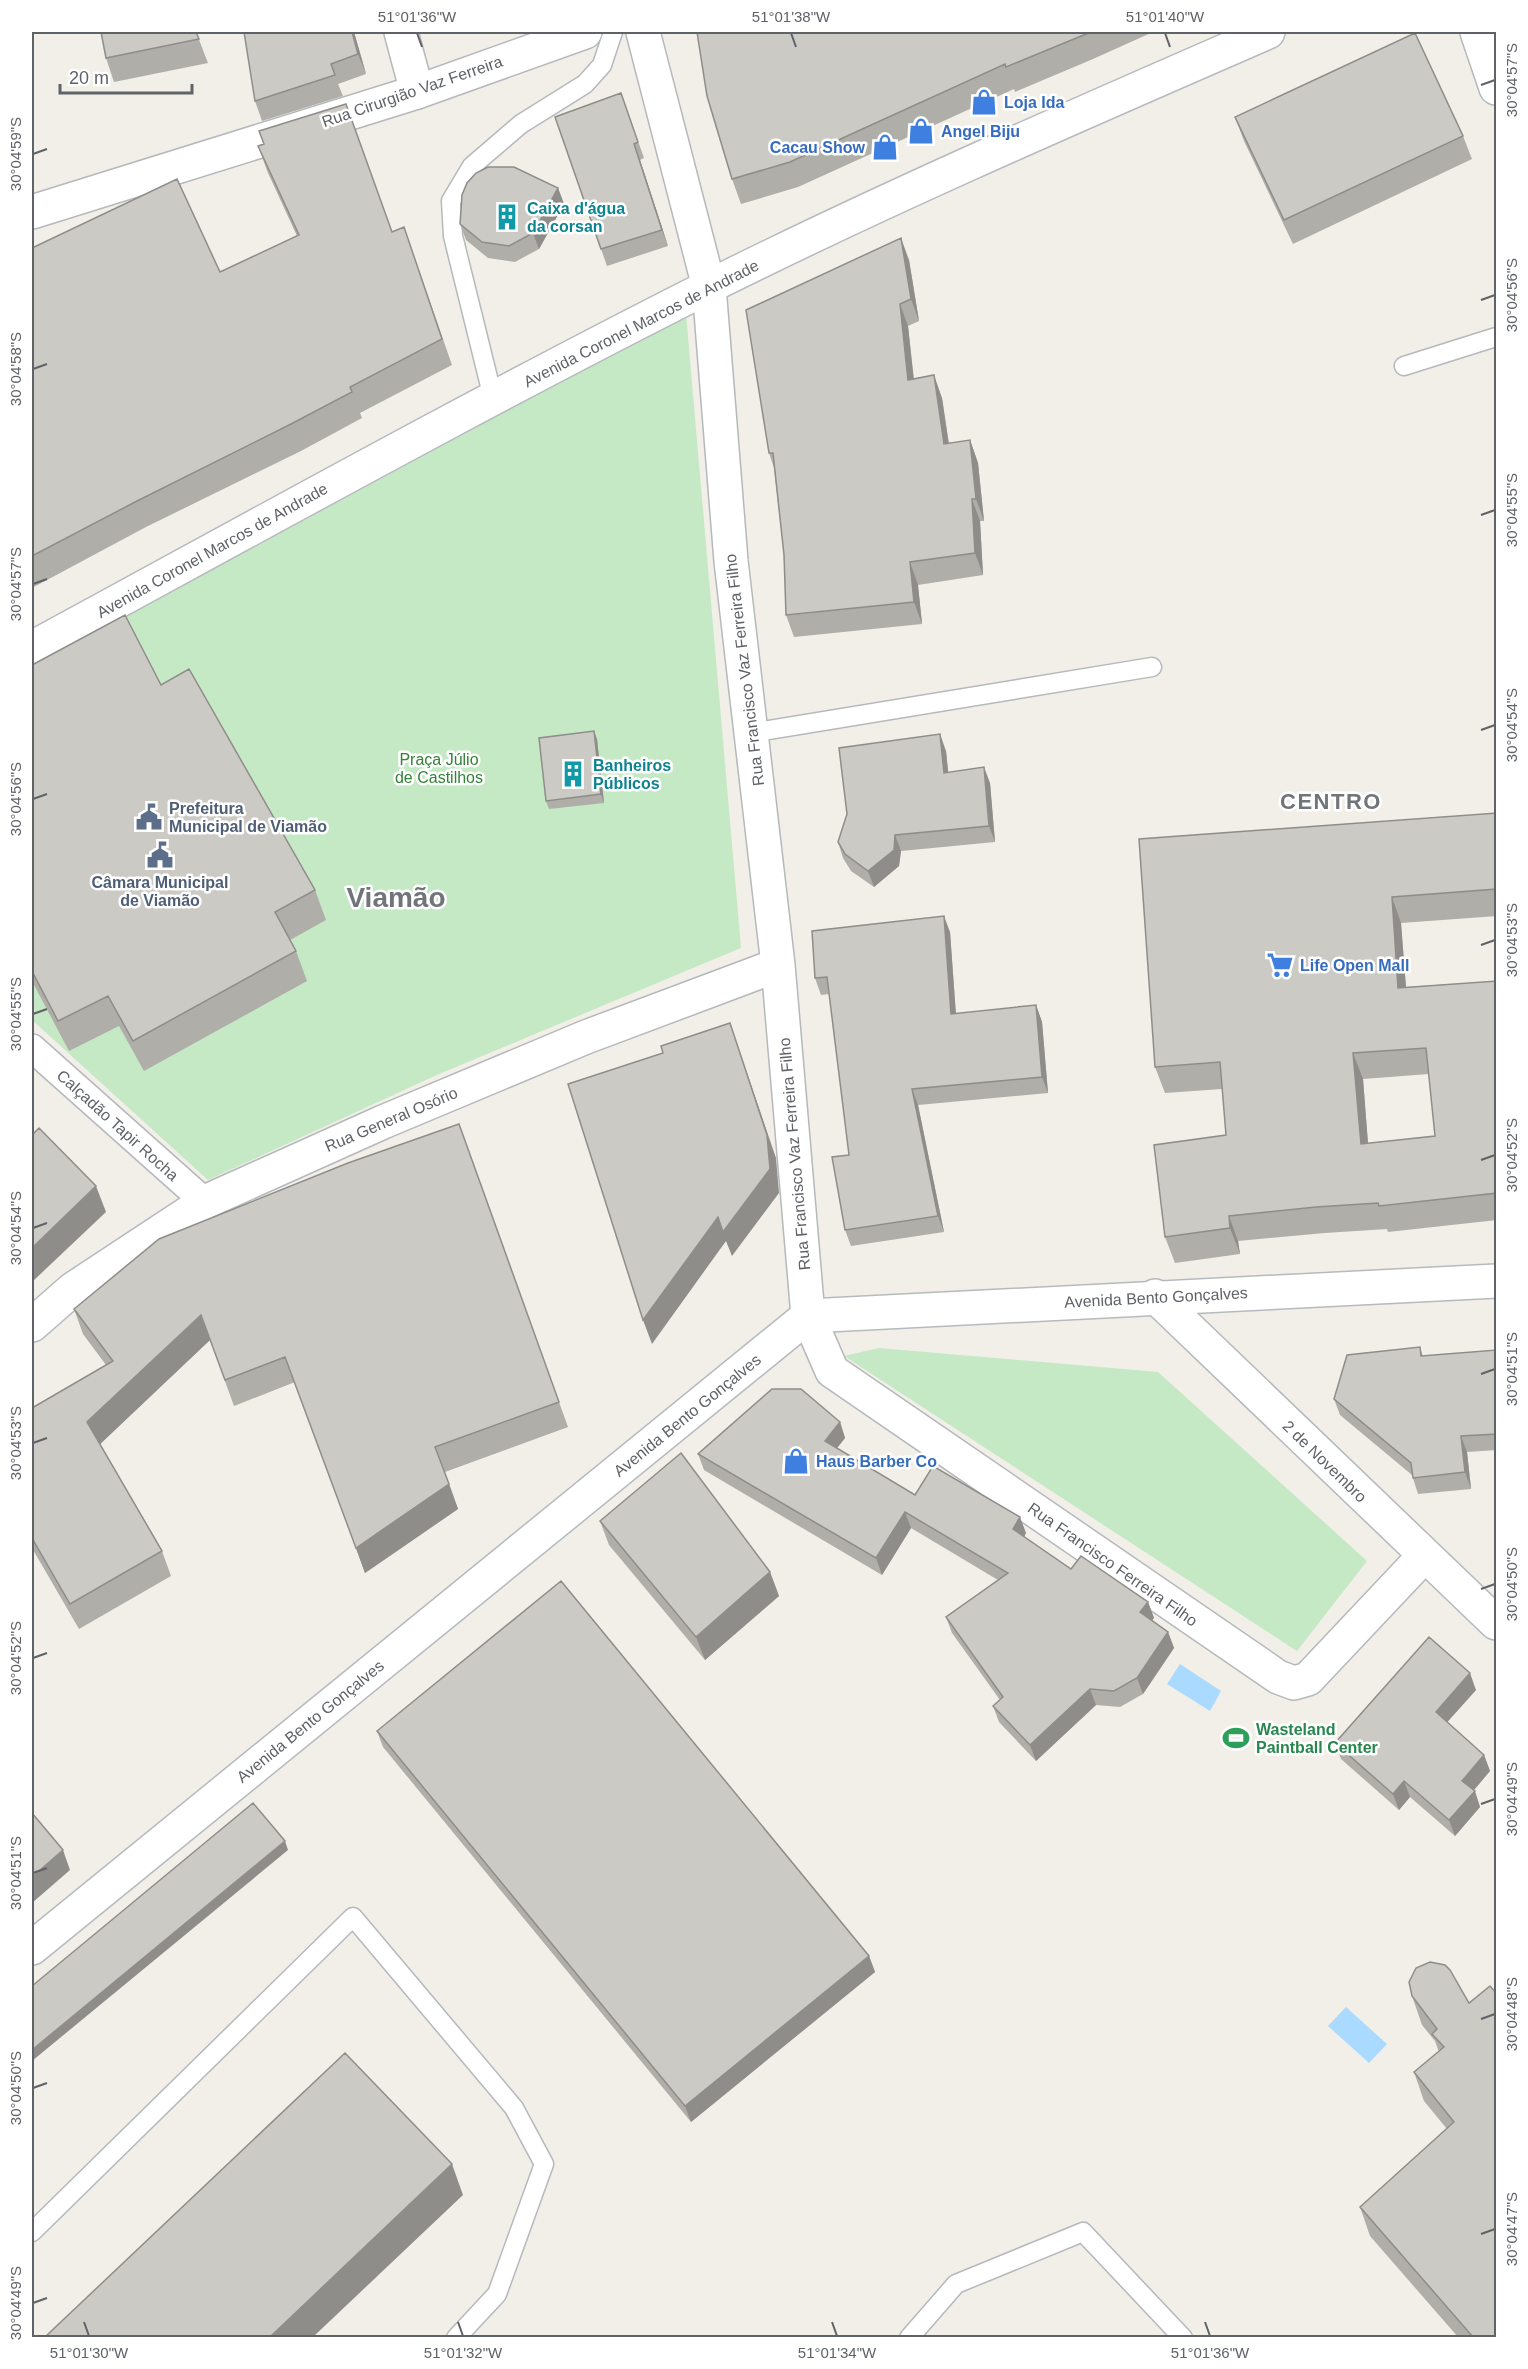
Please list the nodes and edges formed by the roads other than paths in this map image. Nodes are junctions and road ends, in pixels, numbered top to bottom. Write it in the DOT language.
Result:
graph roads {
  1 [pos="401,32"];
  2 [pos="585,32"];
  3 [pos="613,32"];
  4 [pos="643,32"];
  5 [pos="1268,32"];
  6 [pos="1477,32"];
  7 [pos="1497,88"];
  8 [pos="417,92"];
  9 [pos="32,212"];
  10 [pos="709,287"];
  11 [pos="1497,336"];
  12 [pos="1404,366"];
  13 [pos="493,398"];
  14 [pos="32,648"];
  15 [pos="1152,667"];
  16 [pos="751,733"];
  17 [pos="778,965"];
  18 [pos="32,1048"];
  19 [pos="205,1202"];
  20 [pos="1497,1281"];
  21 [pos="1155,1296"];
  22 [pos="808,1316"];
  23 [pos="32,1325"];
  24 [pos="1424,1557"];
  25 [pos="1497,1623"];
  26 [pos="32,1948"];
  27 [pos="32,2232"];
  28 [pos="456,2337"];
  29 [pos="909,2337"];
  30 [pos="1183,2337"];
  1 -- 8 [label="street"];
  2 -- 8 [label="street, Rua Cirurgião Vaz Ferreira"];
  3 -- 13 [label="lane"];
  4 -- 10 [label="street, Rua Francisco Vaz Ferreira Filho"];
  5 -- 10 [label="street, Avenida Coronel Marcos de Andrade"];
  6 -- 7 [label="street"];
  8 -- 9 [label="street, Rua Cirurgião Vaz Ferreira"];
  10 -- 13 [label="street, Avenida Coronel Marcos de Andrade"];
  10 -- 16 [label="street, Rua Francisco Vaz Ferreira Filho"];
  11 -- 12 [label="lane"];
  13 -- 14 [label="street, Avenida Coronel Marcos de Andrade"];
  15 -- 16 [label="lane"];
  16 -- 17 [label="street, Rua Francisco Vaz Ferreira Filho"];
  17 -- 19 [label="street, Rua General Osório"];
  17 -- 22 [label="street, Rua Francisco Vaz Ferreira Filho"];
  18 -- 19 [label="street, Calçadão Tapir Rocha"];
  19 -- 23 [label="street, Rua General Osório"];
  20 -- 21 [label="street, Avenida Bento Gonçalves"];
  21 -- 22 [label="street, Avenida Bento Gonçalves"];
  21 -- 24 [label="street, 2 de Novembro"];
  22 -- 24 [label="street, Rua Francisco Ferreira Filho"];
  22 -- 26 [label="street, Avenida Bento Gonçalves"];
  24 -- 25 [label="street, 2 de Novembro"];
  27 -- 28 [label="lane"];
  29 -- 30 [label="lane"];
}
